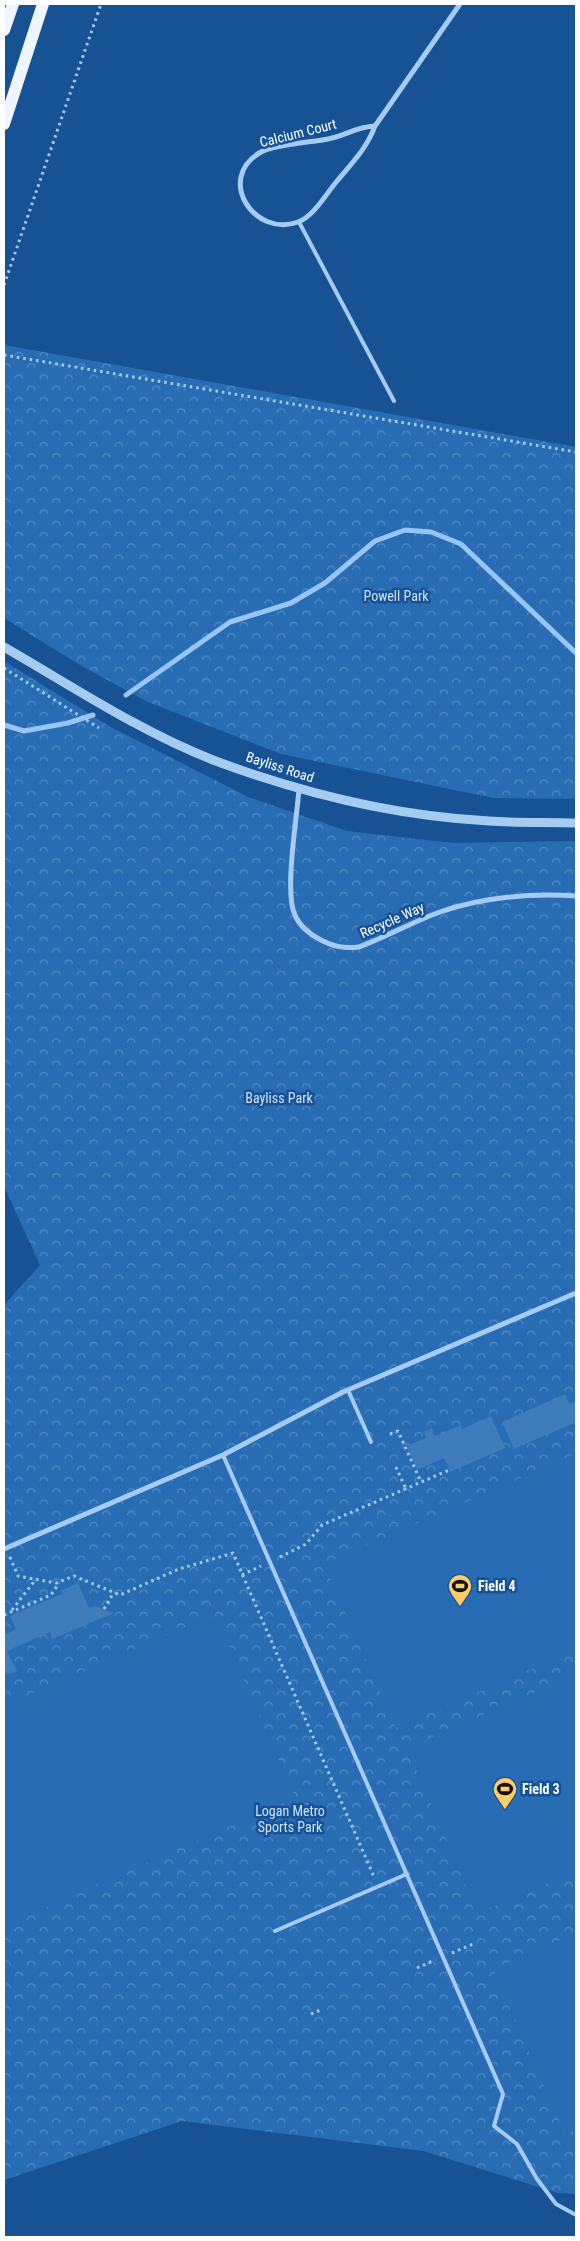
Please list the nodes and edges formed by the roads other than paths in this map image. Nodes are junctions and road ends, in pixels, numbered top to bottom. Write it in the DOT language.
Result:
graph roads {
  1 [pos="13,4"];
  2 [pos="43,4"];
  3 [pos="460,4"];
  4 [pos="4,30"];
  5 [pos="4,124"];
  6 [pos="375,126"];
  7 [pos="299,222"];
  8 [pos="394,401"];
  9 [pos="4,646"];
  10 [pos="299,789"];
  11 [pos="576,823"];
  12 [pos="576,896"];
  13 [pos="576,1293"];
  14 [pos="348,1390"];
  15 [pos="371,1442"];
  16 [pos="223,1455"];
  17 [pos="4,1549"];
  18 [pos="407,1874"];
  19 [pos="275,1931"];
  20 [pos="576,2214"];
  1 -- 4 [label="main road"];
  2 -- 5 [label="main road"];
  3 -- 6 [label="street"];
  6 -- 7 [label="street"];
  6 -- 7 [label="street, Calcium Court"];
  7 -- 8 [label="lane"];
  9 -- 10 [label="street, Bayliss Road"];
  10 -- 11 [label="street, Bayliss Road"];
  10 -- 12 [label="street, Recycle Way"];
  13 -- 14 [label="street"];
  14 -- 15 [label="lane"];
  14 -- 16 [label="street"];
  16 -- 17 [label="street"];
  16 -- 18 [label="lane"];
  18 -- 19 [label="lane"];
  18 -- 20 [label="lane"];
}
